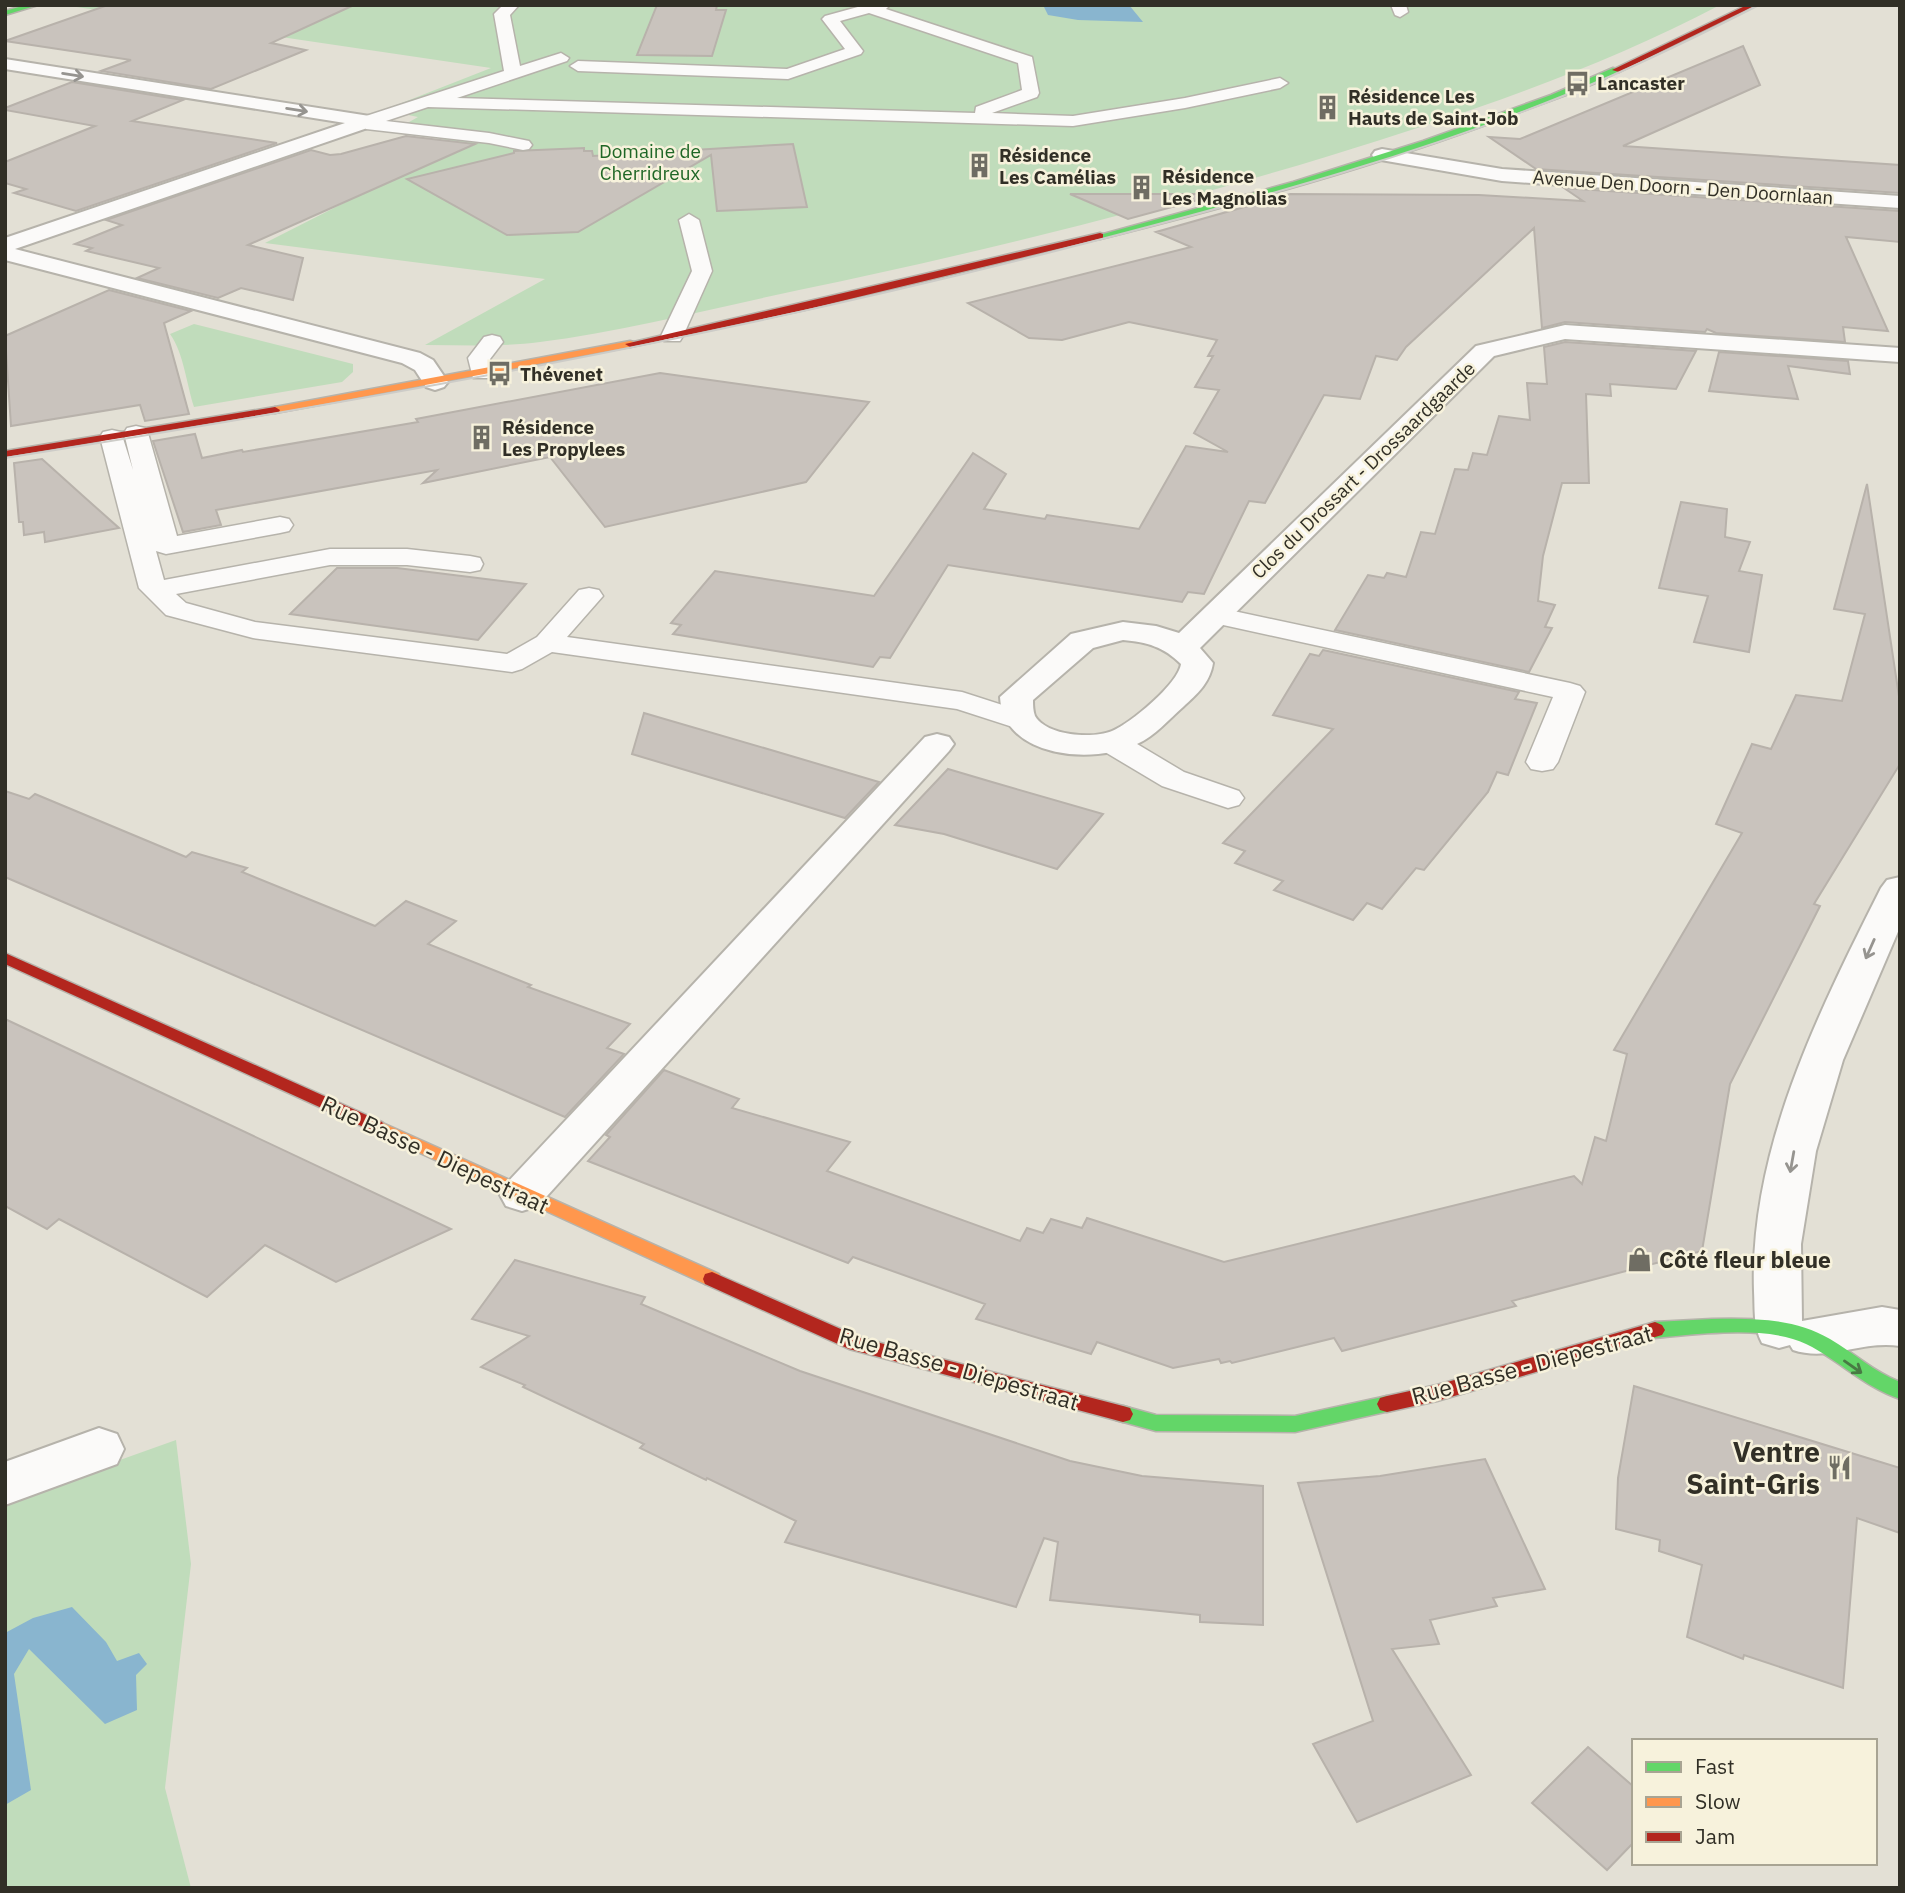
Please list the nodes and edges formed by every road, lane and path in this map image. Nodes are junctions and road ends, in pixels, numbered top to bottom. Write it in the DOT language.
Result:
graph roads {
  1 [pos="35,5"];
  2 [pos="512,5"];
  3 [pos="1753,5"];
  4 [pos="878,7"];
  5 [pos="5,13"];
  6 [pos="561,58"];
  7 [pos="5,64"];
  8 [pos="578,66"];
  9 [pos="513,74"];
  10 [pos="788,74"];
  11 [pos="1280,83"];
  12 [pos="428,102"];
  13 [pos="858,114"];
  14 [pos="966,117"];
  15 [pos="365,122"];
  16 [pos="1419,143"];
  17 [pos="523,145"];
  18 [pos="1382,155"];
  19 [pos="1468,169"];
  20 [pos="1900,202"];
  21 [pos="690,219"];
  22 [pos="5,245"];
  23 [pos="5,253"];
  24 [pos="673,336"];
  25 [pos="492,342"];
  26 [pos="1900,355"];
  27 [pos="481,373"];
  28 [pos="435,382"];
  29 [pos="124,435"];
  30 [pos="5,454"];
  31 [pos="280,525"];
  32 [pos="470,564"];
  33 [pos="156,590"];
  34 [pos="589,596"];
  35 [pos="1215,615"];
  36 [pos="547,643"];
  37 [pos="1183,647"];
  38 [pos="1019,720"];
  39 [pos="1111,742"];
  40 [pos="937,744"];
  41 [pos="1542,762"];
  42 [pos="1228,798"];
  43 [pos="1900,887"];
  44 [pos="5,958"];
  45 [pos="522,1195"];
  46 [pos="1900,1328"];
  47 [pos="1794,1334"];
  48 [pos="1900,1391"];
  49 [pos="99,1449"];
  50 [pos="5,1484"];
  1 -- 5 [label="street"];
  2 -- 9 [label="lane"];
  3 -- 16 [label="street"];
  4 -- 10 [label="lane"];
  4 -- 14 [label="lane"];
  6 -- 9 [label="lane"];
  7 -- 15 [label="street, one-way"];
  8 -- 10 [label="lane"];
  9 -- 12 [label="lane"];
  10 -- 13 [label="lane"];
  11 -- 14 [label="lane"];
  12 -- 13 [label="lane"];
  12 -- 15 [label="lane"];
  13 -- 14 [label="lane"];
  15 -- 17 [label="lane"];
  15 -- 22 [label="street"];
  16 -- 18 [label="street"];
  16 -- 19 [label="street, Avenue Den Doorn - Den Doornlaan"];
  18 -- 19 [label="street, Avenue Den Doorn - Den Doornlaan"];
  18 -- 24 [label="street"];
  19 -- 20 [label="street, Avenue Den Doorn - Den Doornlaan"];
  21 -- 24 [label="lane"];
  23 -- 28 [label="street"];
  24 -- 27 [label="street"];
  25 -- 27 [label="lane"];
  26 -- 35 [label="street, Clos du Drossart - Drossaardgaarde"];
  27 -- 28 [label="street"];
  28 -- 29 [label="street"];
  29 -- 30 [label="street"];
  29 -- 31 [label="lane"];
  29 -- 33 [label="lane"];
  32 -- 33 [label="lane"];
  33 -- 36 [label="lane"];
  34 -- 36 [label="lane"];
  35 -- 37 [label="street, Clos du Drossart - Drossaardgaarde"];
  35 -- 41 [label="lane"];
  36 -- 38 [label="lane"];
  37 -- 38 [label="street"];
  37 -- 39 [label="street"];
  38 -- 39 [label="street"];
  39 -- 42 [label="lane"];
  40 -- 45 [label="street"];
  43 -- 47 [label="street, one-way"];
  44 -- 45 [label="street, Rue Basse - Diepestraat"];
  45 -- 47 [label="street, Rue Basse - Diepestraat"];
  46 -- 47 [label="street, Rue Basse - Diepestraat"];
  47 -- 48 [label="street, one-way"];
  49 -- 50 [label="street"];
}
